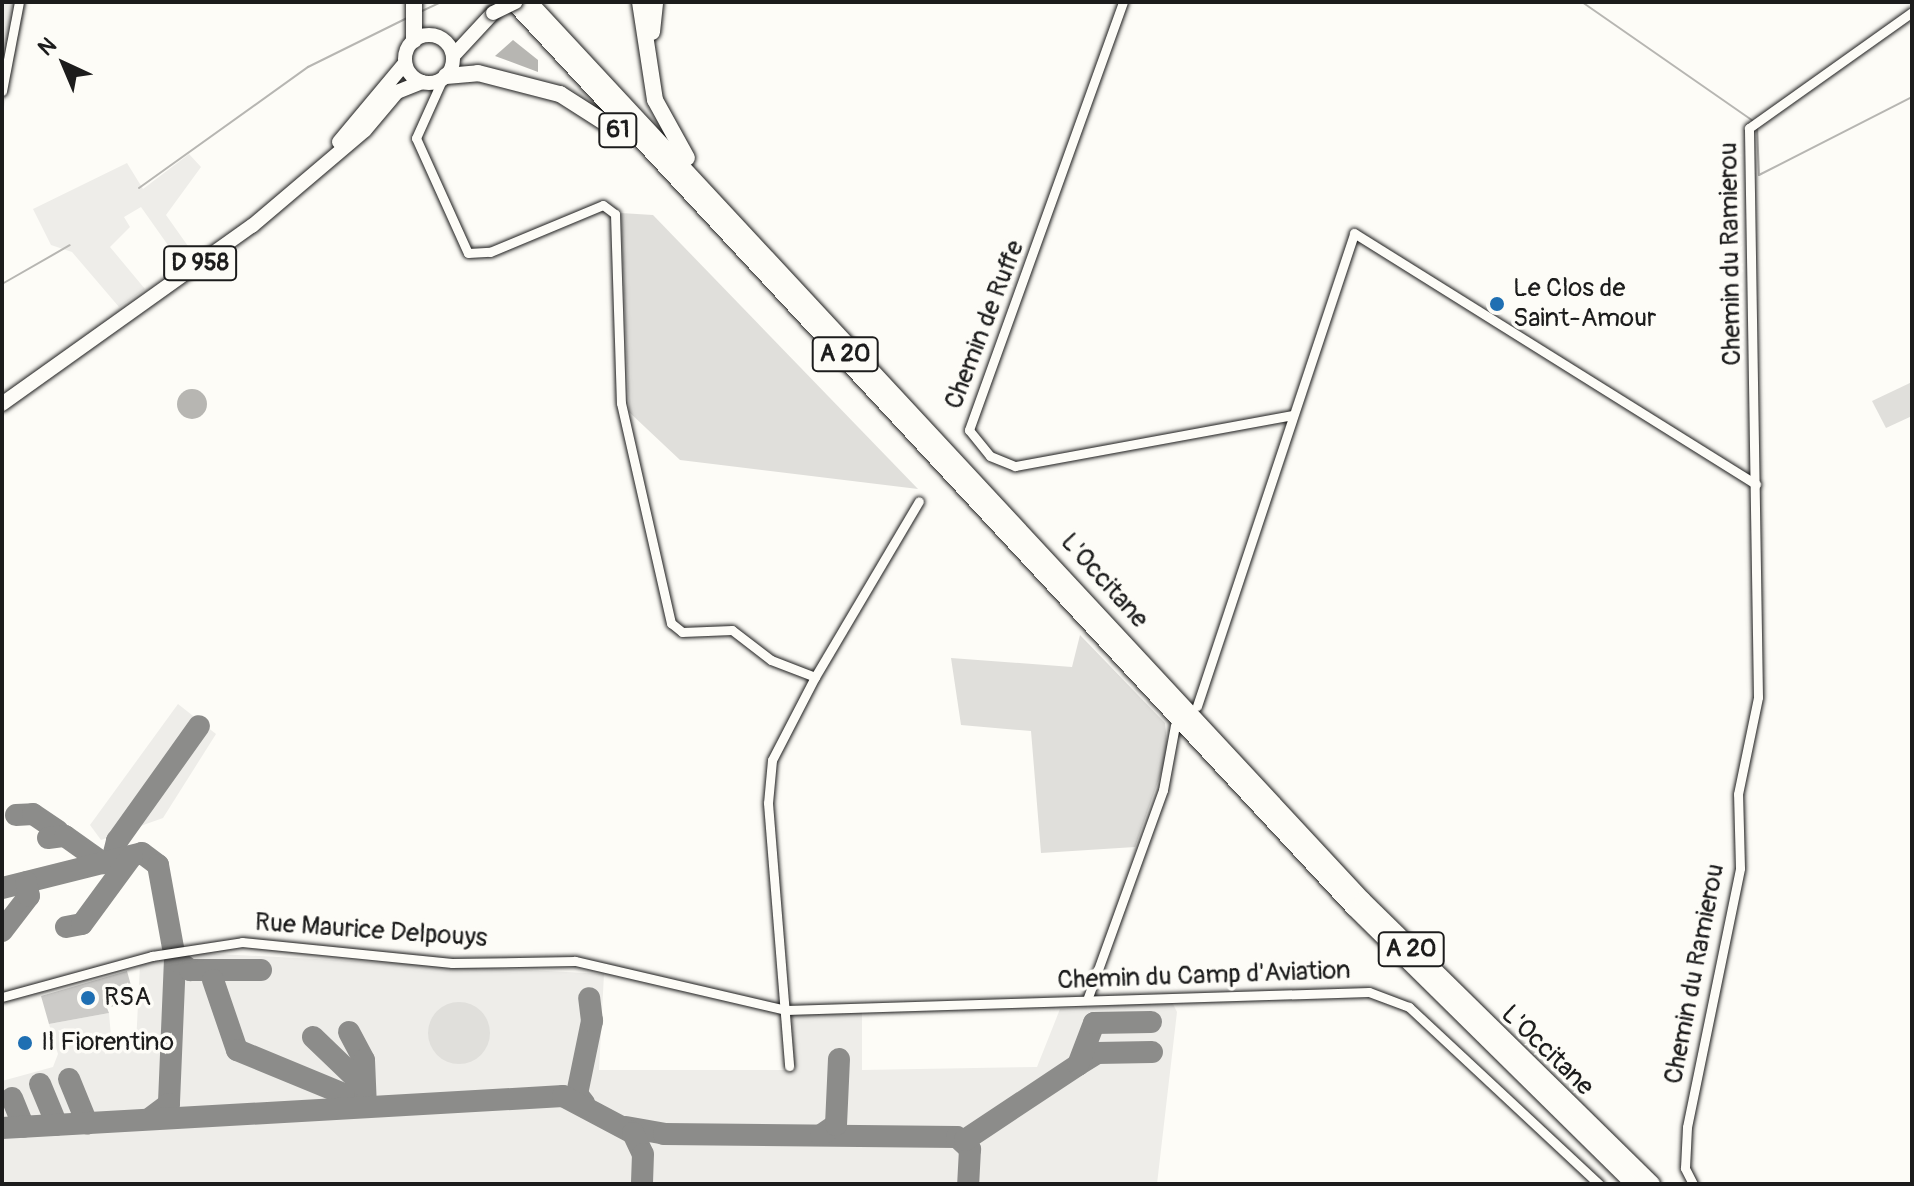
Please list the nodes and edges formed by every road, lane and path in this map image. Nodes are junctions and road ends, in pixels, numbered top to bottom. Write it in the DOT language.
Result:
graph roads {
  1 [pos="19,2"];
  2 [pos="414,2"];
  3 [pos="514,2"];
  4 [pos="529,2"];
  5 [pos="640,2"];
  6 [pos="655,2"];
  7 [pos="1123,2"];
  8 [pos="1912,12"];
  9 [pos="493,13"];
  10 [pos="440,37"];
  11 [pos="414,40"];
  12 [pos="453,56"];
  13 [pos="405,63"];
  14 [pos="445,77"];
  15 [pos="422,82"];
  16 [pos="2,91"];
  17 [pos="435,107"];
  18 [pos="673,139"];
  19 [pos="313,173"];
  20 [pos="753,258"];
  21 [pos="781,269"];
  22 [pos="81,346"];
  23 [pos="2,404"];
  24 [pos="2,411"];
  25 [pos="1292,415"];
  26 [pos="1756,484"];
  27 [pos="919,501"];
  28 [pos="815,677"];
  29 [pos="1197,706"];
  30 [pos="1175,725"];
  31 [pos="2,997"];
  32 [pos="1087,1000"];
  33 [pos="786,1010"];
  34 [pos="789,1066"];
  35 [pos="1599,1184"];
  36 [pos="1634,1184"];
  37 [pos="1652,1184"];
  38 [pos="1693,1184"];
  1 -- 16 [label="street"];
  2 -- 11 [label="highway"];
  3 -- 9 [label="main road, bridge"];
  3 -- 20 [label="highway, L'Occitane / A 20"];
  4 -- 21 [label="highway, L'Occitane / A 20"];
  5 -- 18 [label="highway, 61"];
  6 -- 18 [label="highway, 61"];
  7 -- 25 [label="street, Chemin de Ruffe"];
  8 -- 26 [label="street, Chemin du Ramierou"];
  9 -- 10 [label="main road"];
  9 -- 12 [label="main road"];
  10 -- 11 [label="main road"];
  10 -- 12 [label="main road"];
  11 -- 13 [label="main road"];
  12 -- 14 [label="main road"];
  13 -- 15 [label="main road"];
  13 -- 19 [label="main road, D 958"];
  14 -- 15 [label="main road"];
  14 -- 17 [label="street"];
  14 -- 20 [label="highway, 61"];
  15 -- 17 [label="street"];
  15 -- 19 [label="main road, D 958"];
  17 -- 28 [label="street"];
  18 -- 21 [label="highway, 61"];
  19 -- 22 [label="main road, D 958"];
  20 -- 36 [label="highway, L'Occitane / A 20"];
  21 -- 37 [label="highway, L'Occitane / A 20"];
  22 -- 23 [label="main road, D 958"];
  22 -- 24 [label="main road, D 958"];
  25 -- 26 [label="street"];
  25 -- 29 [label="street"];
  26 -- 38 [label="street, Chemin du Ramierou"];
  27 -- 28 [label="street"];
  28 -- 33 [label="street"];
  30 -- 32 [label="street"];
  31 -- 33 [label="street, Rue Maurice Delpouys"];
  32 -- 33 [label="street, Chemin du Camp d'Aviation"];
  32 -- 35 [label="street, Chemin du Camp d'Aviation"];
  33 -- 34 [label="street"];
}
